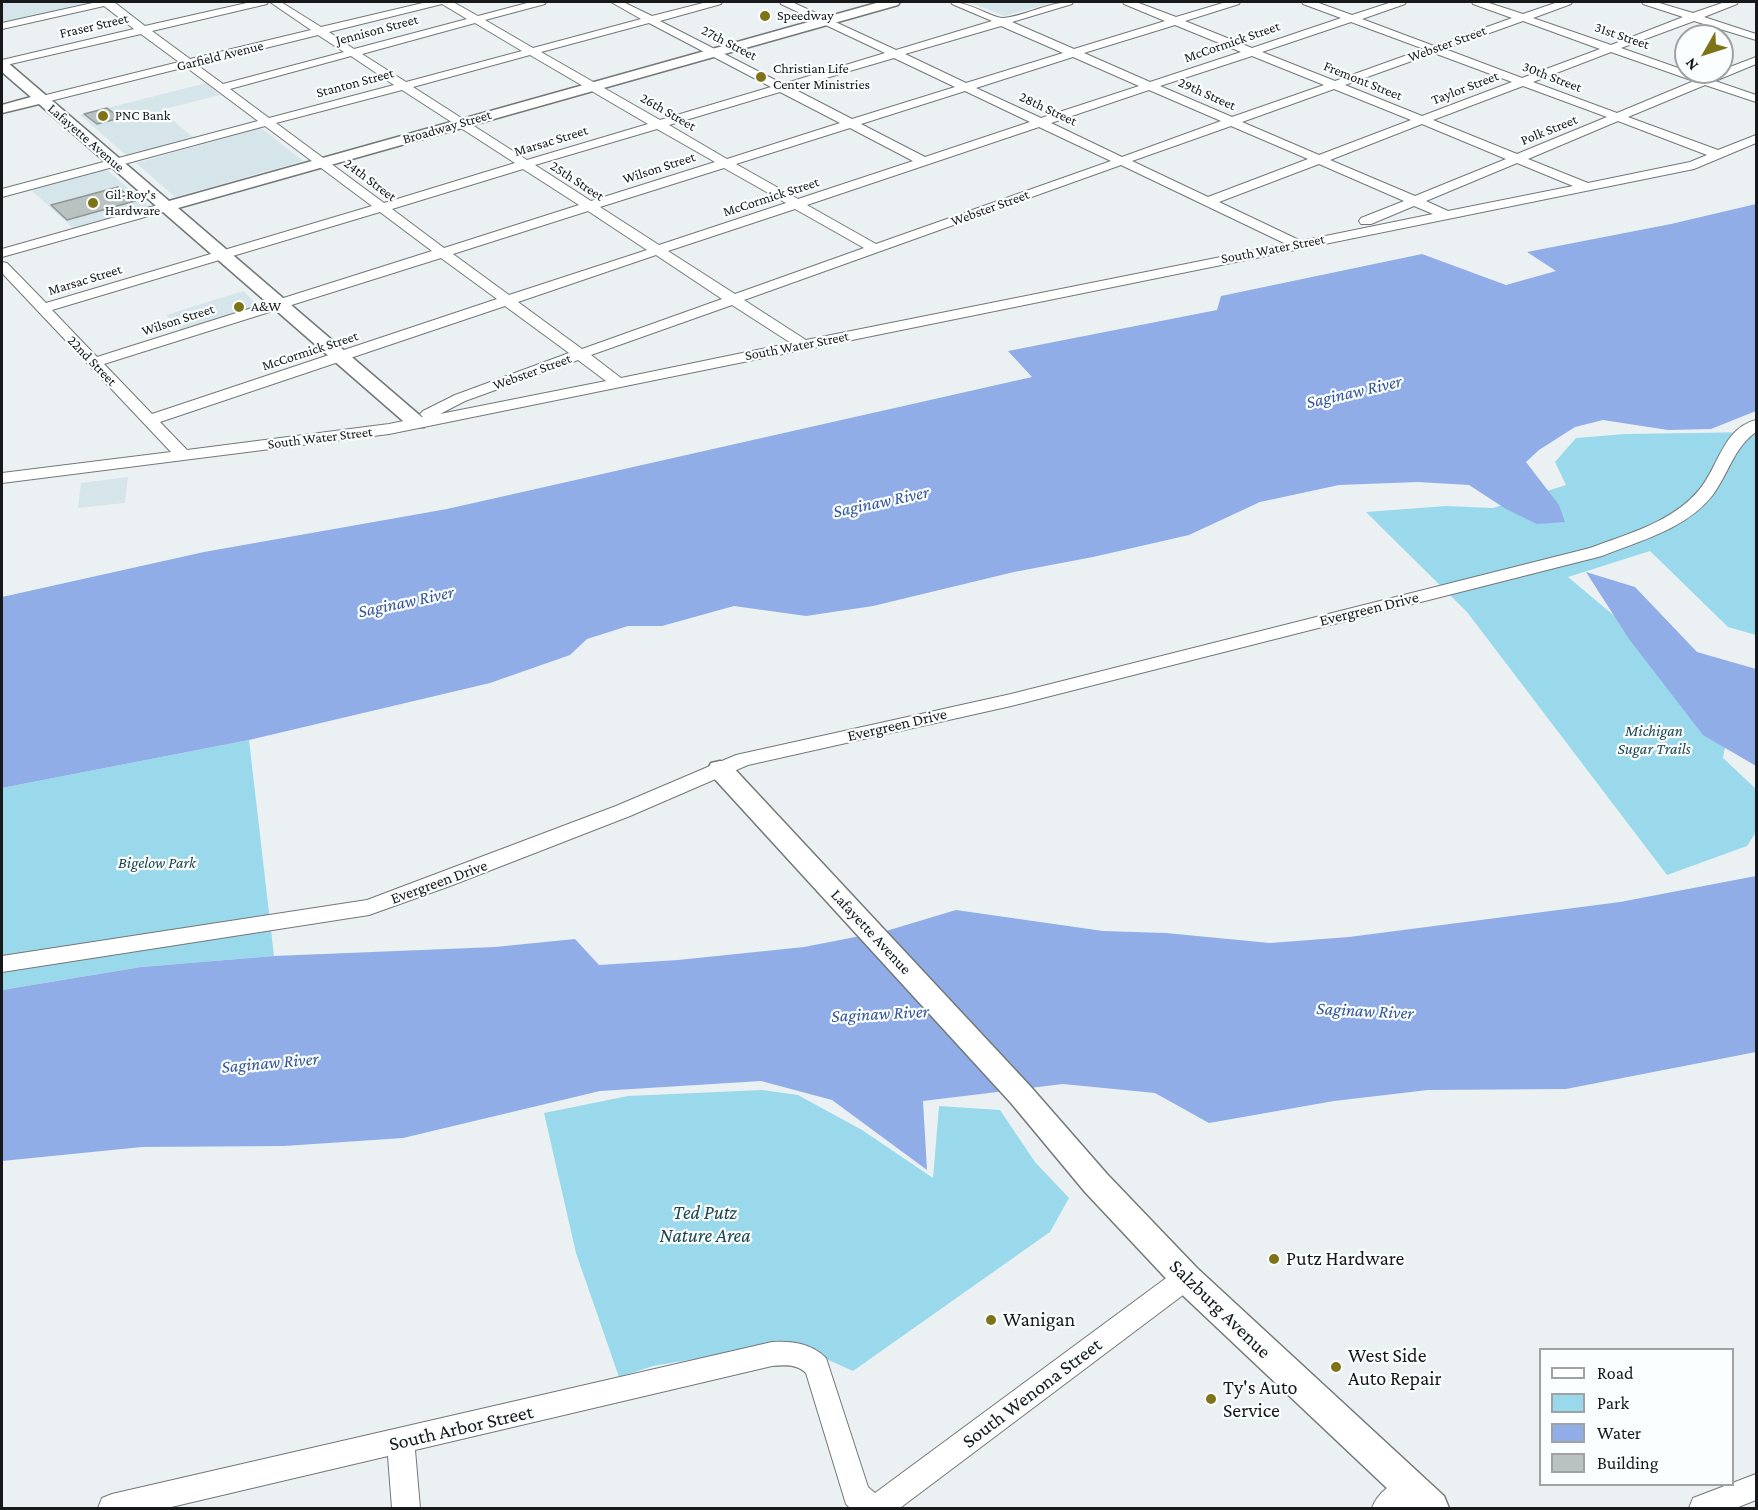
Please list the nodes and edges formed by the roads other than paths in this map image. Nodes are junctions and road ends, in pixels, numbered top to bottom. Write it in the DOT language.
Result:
graph roads {
  1 [pos="107,2"];
  2 [pos="263,2"];
  3 [pos="275,2"];
  4 [pos="438,2"];
  5 [pos="446,2"];
  6 [pos="542,2"];
  7 [pos="616,2"];
  8 [pos="717,2"];
  9 [pos="786,2"];
  10 [pos="893,2"];
  11 [pos="956,2"];
  12 [pos="1068,2"];
  13 [pos="1128,2"];
  14 [pos="1235,2"];
  15 [pos="1307,2"];
  16 [pos="1401,2"];
  17 [pos="1477,2"];
  18 [pos="1567,2"];
  19 [pos="1647,2"];
  20 [pos="1733,2"];
  21 [pos="1522,17"];
  22 [pos="1694,17"];
  23 [pos="1352,18"];
  24 [pos="476,19"];
  25 [pos="651,20"];
  26 [pos="826,20"];
  27 [pos="1175,20"];
  28 [pos="1002,21"];
  29 [pos="2,26"];
  30 [pos="143,30"];
  31 [pos="319,31"];
  32 [pos="1756,37"];
  33 [pos="1611,48"];
  34 [pos="1434,49"];
  35 [pos="532,51"];
  36 [pos="352,52"];
  37 [pos="713,52"];
  38 [pos="1074,52"];
  39 [pos="1251,52"];
  40 [pos="895,54"];
  41 [pos="1756,60"];
  42 [pos="2,64"];
  43 [pos="187,64"];
  44 [pos="1734,69"];
  45 [pos="1674,70"];
  46 [pos="1524,82"];
  47 [pos="1699,84"];
  48 [pos="1714,84"];
  49 [pos="403,85"];
  50 [pos="1334,85"];
  51 [pos="593,86"];
  52 [pos="1150,86"];
  53 [pos="781,87"];
  54 [pos="966,87"];
  55 [pos="221,88"];
  56 [pos="42,99"];
  57 [pos="1756,99"];
  58 [pos="2,109"];
  59 [pos="1618,117"];
  60 [pos="1231,121"];
  61 [pos="1423,121"];
  62 [pos="267,122"];
  63 [pos="462,123"];
  64 [pos="850,123"];
  65 [pos="1041,123"];
  66 [pos="658,124"];
  67 [pos="1756,139"];
  68 [pos="1719,155"];
  69 [pos="1518,158"];
  70 [pos="1122,160"];
  71 [pos="1319,160"];
  72 [pos="925,162"];
  73 [pos="114,163"];
  74 [pos="322,163"];
  75 [pos="725,163"];
  76 [pos="524,164"];
  77 [pos="1588,187"];
  78 [pos="2,193"];
  79 [pos="1417,201"];
  80 [pos="1207,202"];
  81 [pos="797,205"];
  82 [pos="588,206"];
  83 [pos="165,207"];
  84 [pos="380,207"];
  85 [pos="1447,214"];
  86 [pos="1362,231"];
  87 [pos="1297,244"];
  88 [pos="876,250"];
  89 [pos="658,251"];
  90 [pos="441,252"];
  91 [pos="2,253"];
  92 [pos="219,255"];
  93 [pos="4,272"];
  94 [pos="734,300"];
  95 [pos="507,301"];
  96 [pos="277,304"];
  97 [pos="42,309"];
  98 [pos="802,345"];
  99 [pos="580,355"];
  100 [pos="339,357"];
  101 [pos="93,363"];
  102 [pos="617,382"];
  103 [pos="150,420"];
  104 [pos="417,423"];
  105 [pos="1756,425"];
  106 [pos="184,456"];
  107 [pos="2,478"];
  108 [pos="720,769"];
  109 [pos="2,964"];
  110 [pos="1021,1095"];
  111 [pos="1186,1278"];
  112 [pos="402,1442"];
  113 [pos="1756,1487"];
  114 [pos="1409,1502"];
  115 [pos="112,1509"];
  116 [pos="406,1509"];
  117 [pos="870,1509"];
  118 [pos="878,1509"];
  119 [pos="1703,1509"];
  1 -- 29 [label="street"];
  1 -- 30 [label="street, 24th Street"];
  2 -- 30 [label="street, Fraser Street"];
  3 -- 31 [label="street, 25th Street"];
  4 -- 31 [label="street, Garfield Avenue"];
  5 -- 24 [label="street, 26th Street"];
  6 -- 24 [label="street, Jennison Street"];
  7 -- 25 [label="street, 27th Street"];
  8 -- 25 [label="street, Stanton Street"];
  9 -- 26 [label="street, 28th Street"];
  10 -- 26 [label="main road, Broadway Street"];
  11 -- 28 [label="street, 29th Street"];
  12 -- 28 [label="street, Marsac Street"];
  13 -- 27 [label="street, Fremont Street"];
  14 -- 27 [label="street, Wilson Street"];
  15 -- 23 [label="street, 30th Street"];
  16 -- 23 [label="street, McCormick Street"];
  17 -- 21 [label="street, 31st Street"];
  18 -- 21 [label="street, Webster Street"];
  19 -- 22 [label="street"];
  20 -- 22 [label="street, Taylor Street"];
  21 -- 33 [label="street, 31st Street"];
  21 -- 34 [label="street, Webster Street"];
  22 -- 32 [label="street"];
  22 -- 33 [label="street, Taylor Street"];
  23 -- 34 [label="street, 30th Street"];
  23 -- 39 [label="street, McCormick Street"];
  24 -- 35 [label="street, 26th Street"];
  24 -- 36 [label="street, Jennison Street"];
  25 -- 35 [label="street, Stanton Street"];
  25 -- 37 [label="street, 27th Street"];
  26 -- 37 [label="main road, Broadway Street"];
  26 -- 40 [label="street, 28th Street"];
  27 -- 38 [label="street, Wilson Street"];
  27 -- 39 [label="street, Fremont Street"];
  28 -- 38 [label="street, 29th Street"];
  28 -- 40 [label="street, Marsac Street"];
  30 -- 42 [label="street, Fraser Street"];
  30 -- 43 [label="street, 24th Street"];
  31 -- 36 [label="street, 25th Street"];
  31 -- 43 [label="street, Garfield Avenue"];
  33 -- 45 [label="street, 31st Street"];
  33 -- 46 [label="street, Taylor Street"];
  34 -- 46 [label="street, 30th Street"];
  34 -- 50 [label="street, Webster Street"];
  35 -- 49 [label="street, Stanton Street"];
  35 -- 51 [label="street, 26th Street"];
  36 -- 49 [label="street, 25th Street"];
  36 -- 55 [label="street, Jennison Street"];
  37 -- 51 [label="main road, Broadway Street"];
  37 -- 53 [label="street, 27th Street"];
  38 -- 52 [label="street, 29th Street"];
  38 -- 54 [label="street, Wilson Street"];
  39 -- 50 [label="street, Fremont Street"];
  39 -- 52 [label="street, McCormick Street"];
  40 -- 53 [label="street, Marsac Street"];
  40 -- 54 [label="street, 28th Street"];
  41 -- 44 [label="street, Polk Street"];
  42 -- 56 [label="main road, Lafayette Avenue"];
  43 -- 55 [label="street, 24th Street"];
  43 -- 56 [label="street, Garfield Avenue"];
  46 -- 59 [label="street, 30th Street"];
  46 -- 61 [label="street, Taylor Street"];
  47 -- 59 [label="street, Polk Street"];
  48 -- 57 [label="street, 31st Street"];
  49 -- 62 [label="street, Stanton Street"];
  49 -- 63 [label="street, 25th Street"];
  50 -- 60 [label="street, Webster Street"];
  50 -- 61 [label="street, Fremont Street"];
  51 -- 63 [label="main road, Broadway Street"];
  51 -- 66 [label="street, 26th Street"];
  52 -- 60 [label="street, 29th Street"];
  52 -- 65 [label="street, McCormick Street"];
  53 -- 64 [label="street, 27th Street"];
  53 -- 66 [label="street, Marsac Street"];
  54 -- 64 [label="street, Wilson Street"];
  54 -- 65 [label="street, 28th Street"];
  55 -- 62 [label="street, 24th Street"];
  56 -- 58 [label="main road, Garfield Avenue"];
  56 -- 73 [label="main road, Lafayette Avenue"];
  59 -- 68 [label="street, 30th Street"];
  59 -- 69 [label="street, Polk Street"];
  60 -- 70 [label="street, Webster Street"];
  60 -- 71 [label="street, 29th Street"];
  61 -- 69 [label="street, Fremont Street"];
  61 -- 71 [label="street, Taylor Street"];
  62 -- 73 [label="street, Stanton Street"];
  62 -- 74 [label="street, 24th Street"];
  63 -- 74 [label="main road, Broadway Street"];
  63 -- 76 [label="street, 25th Street"];
  64 -- 72 [label="street, 27th Street"];
  64 -- 75 [label="street, Wilson Street"];
  65 -- 70 [label="street, 28th Street"];
  65 -- 72 [label="street, McCormick Street"];
  66 -- 75 [label="street, 26th Street"];
  66 -- 76 [label="street, Marsac Street"];
  67 -- 68 [label="street, South Water Street"];
  68 -- 77 [label="street, South Water Street"];
  69 -- 77 [label="street, Fremont Street"];
  69 -- 79 [label="street, Polk Street"];
  70 -- 80 [label="street, 28th Street"];
  70 -- 88 [label="street, Webster Street"];
  71 -- 79 [label="street, 29th Street"];
  71 -- 80 [label="street, Taylor Street"];
  72 -- 81 [label="street, McCormick Street"];
  73 -- 78 [label="street, Stanton Street"];
  73 -- 83 [label="main road, Lafayette Avenue"];
  74 -- 83 [label="main road, Broadway Street"];
  74 -- 84 [label="street, 24th Street"];
  75 -- 81 [label="street, 26th Street"];
  75 -- 82 [label="street, Wilson Street"];
  76 -- 82 [label="street, 25th Street"];
  76 -- 84 [label="street, Marsac Street"];
  77 -- 85 [label="street, South Water Street"];
  79 -- 85 [label="street, 29th Street"];
  79 -- 86 [label="street, Polk Street"];
  80 -- 87 [label="street, 28th Street"];
  81 -- 88 [label="street, 26th Street"];
  81 -- 89 [label="street, McCormick Street"];
  82 -- 89 [label="street, 25th Street"];
  82 -- 90 [label="street, Wilson Street"];
  83 -- 91 [label="street, Broadway Street"];
  83 -- 92 [label="main road, Lafayette Avenue"];
  84 -- 90 [label="street, 24th Street"];
  84 -- 92 [label="street, Marsac Street"];
  85 -- 86 [label="street, South Water Street"];
  86 -- 87 [label="street, South Water Street"];
  87 -- 98 [label="street, South Water Street"];
  88 -- 94 [label="street, Webster Street"];
  89 -- 94 [label="street, 25th Street"];
  89 -- 95 [label="street, McCormick Street"];
  90 -- 95 [label="street, 24th Street"];
  90 -- 96 [label="street, Wilson Street"];
  92 -- 96 [label="main road, Lafayette Avenue"];
  92 -- 97 [label="street, Marsac Street"];
  93 -- 97 [label="street, 22nd Street"];
  94 -- 98 [label="street, 25th Street"];
  94 -- 99 [label="street, Webster Street"];
  95 -- 99 [label="street, 24th Street"];
  95 -- 100 [label="street, McCormick Street"];
  96 -- 100 [label="main road, Lafayette Avenue"];
  96 -- 101 [label="street, Wilson Street"];
  97 -- 101 [label="street, 22nd Street"];
  98 -- 102 [label="street, South Water Street"];
  99 -- 102 [label="street, 24th Street"];
  99 -- 104 [label="street, Webster Street"];
  100 -- 103 [label="street, McCormick Street"];
  100 -- 104 [label="main road, Lafayette Avenue"];
  101 -- 103 [label="street, 22nd Street"];
  102 -- 104 [label="street, South Water Street"];
  103 -- 106 [label="street, 22nd Street"];
  104 -- 106 [label="street, South Water Street"];
  105 -- 108 [label="street, Evergreen Drive"];
  106 -- 107 [label="street, South Water Street"];
  108 -- 109 [label="street, Evergreen Drive"];
  108 -- 110 [label="main road, Lafayette Avenue"];
  110 -- 111 [label="main road, Salzburg Avenue"];
  111 -- 114 [label="main road, Salzburg Avenue"];
  111 -- 118 [label="street, South Wenona Street"];
  112 -- 115 [label="street, South Arbor Street"];
  112 -- 116 [label="street"];
  112 -- 117 [label="street, South Arbor Street"];
  113 -- 119 [label="street"];
}
